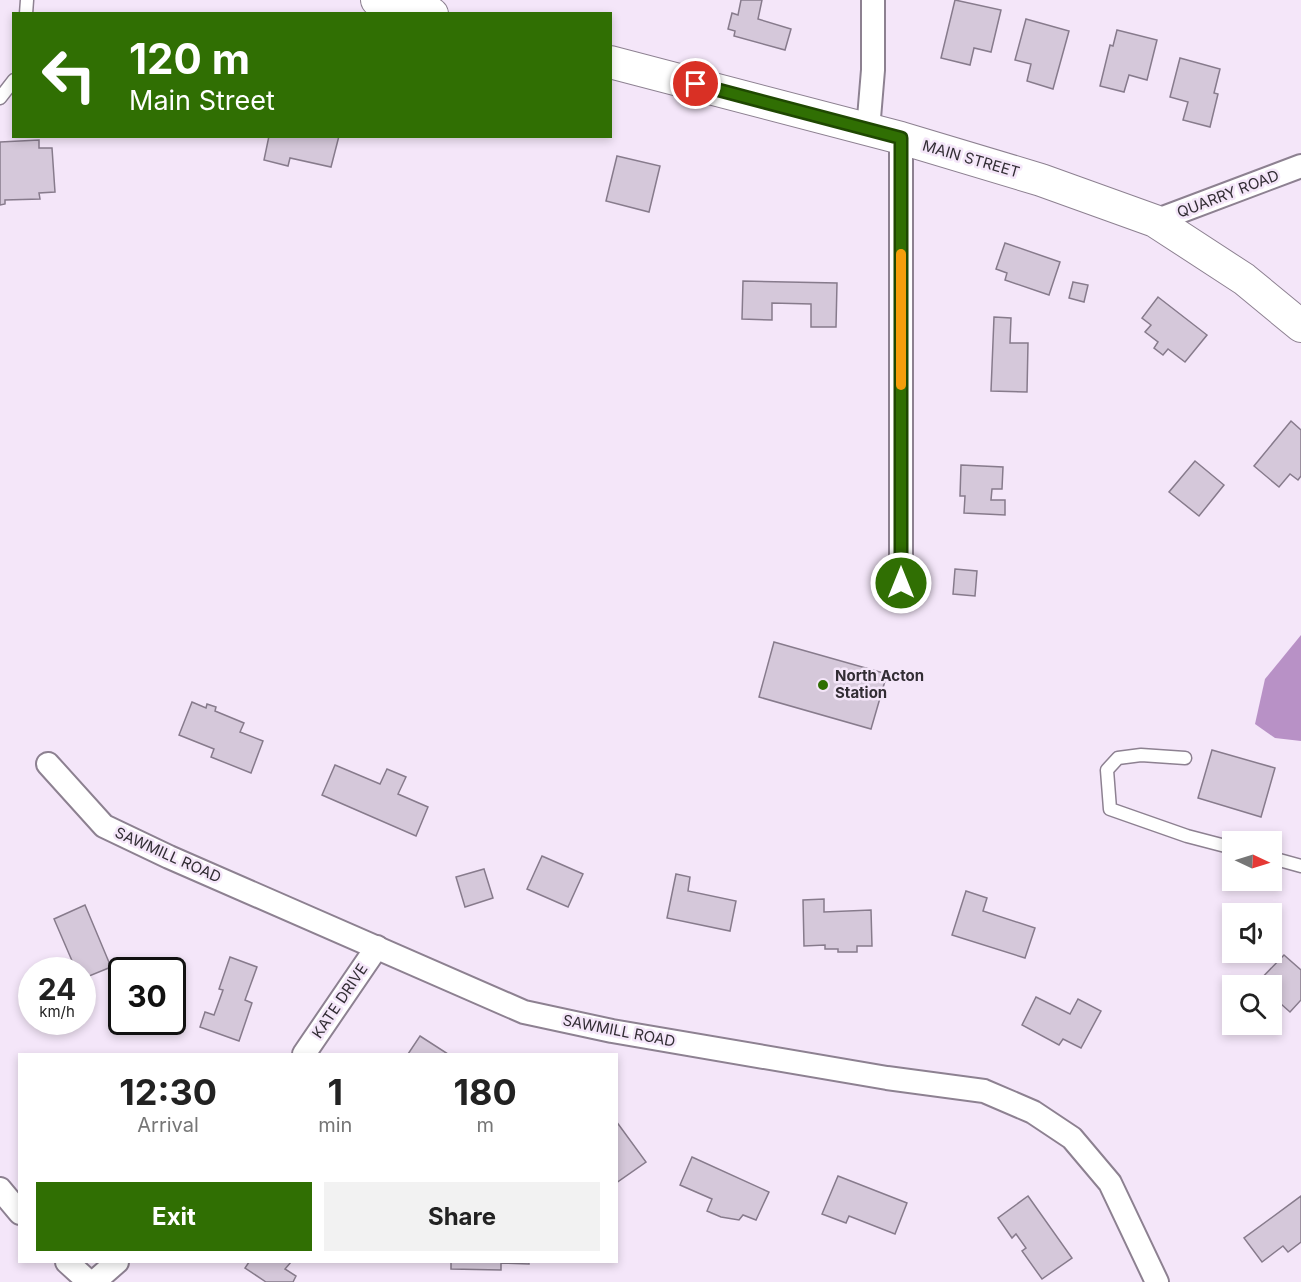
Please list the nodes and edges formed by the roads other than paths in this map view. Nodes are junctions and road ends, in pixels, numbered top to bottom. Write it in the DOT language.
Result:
graph roads {
  1 [pos="377,0"];
  2 [pos="873,0"];
  3 [pos="424,12"];
  4 [pos="612,63"];
  5 [pos="12,83"];
  6 [pos="0,98"];
  7 [pos="868,130"];
  8 [pos="901,138"];
  9 [pos="1301,166"];
  10 [pos="1155,221"];
  11 [pos="1301,326"];
  12 [pos="901,583"];
  13 [pos="1185,758"];
  14 [pos="48,764"];
  15 [pos="1222,845"];
  16 [pos="1282,861"];
  17 [pos="1301,866"];
  18 [pos="377,947"];
  19 [pos="305,1053"];
  20 [pos="0,1189"];
  21 [pos="18,1211"];
  22 [pos="68,1263"];
  23 [pos="116,1263"];
  24 [pos="92,1282"];
  25 [pos="1157,1282"];
  1 -- 3 [label="main road"];
  2 -- 7 [label="street"];
  4 -- 7 [label="main road, MAIN STREET"];
  5 -- 6 [label="lane"];
  7 -- 8 [label="main road, MAIN STREET"];
  8 -- 10 [label="main road, MAIN STREET"];
  8 -- 12 [label="street"];
  9 -- 10 [label="street, QUARRY ROAD"];
  10 -- 11 [label="main road, MAIN STREET"];
  13 -- 15 [label="lane"];
  14 -- 18 [label="street, SAWMILL ROAD"];
  16 -- 17 [label="lane"];
  18 -- 19 [label="street, KATE DRIVE"];
  18 -- 25 [label="street, SAWMILL ROAD"];
  20 -- 21 [label="street"];
  22 -- 24 [label="street"];
  23 -- 24 [label="street"];
}
